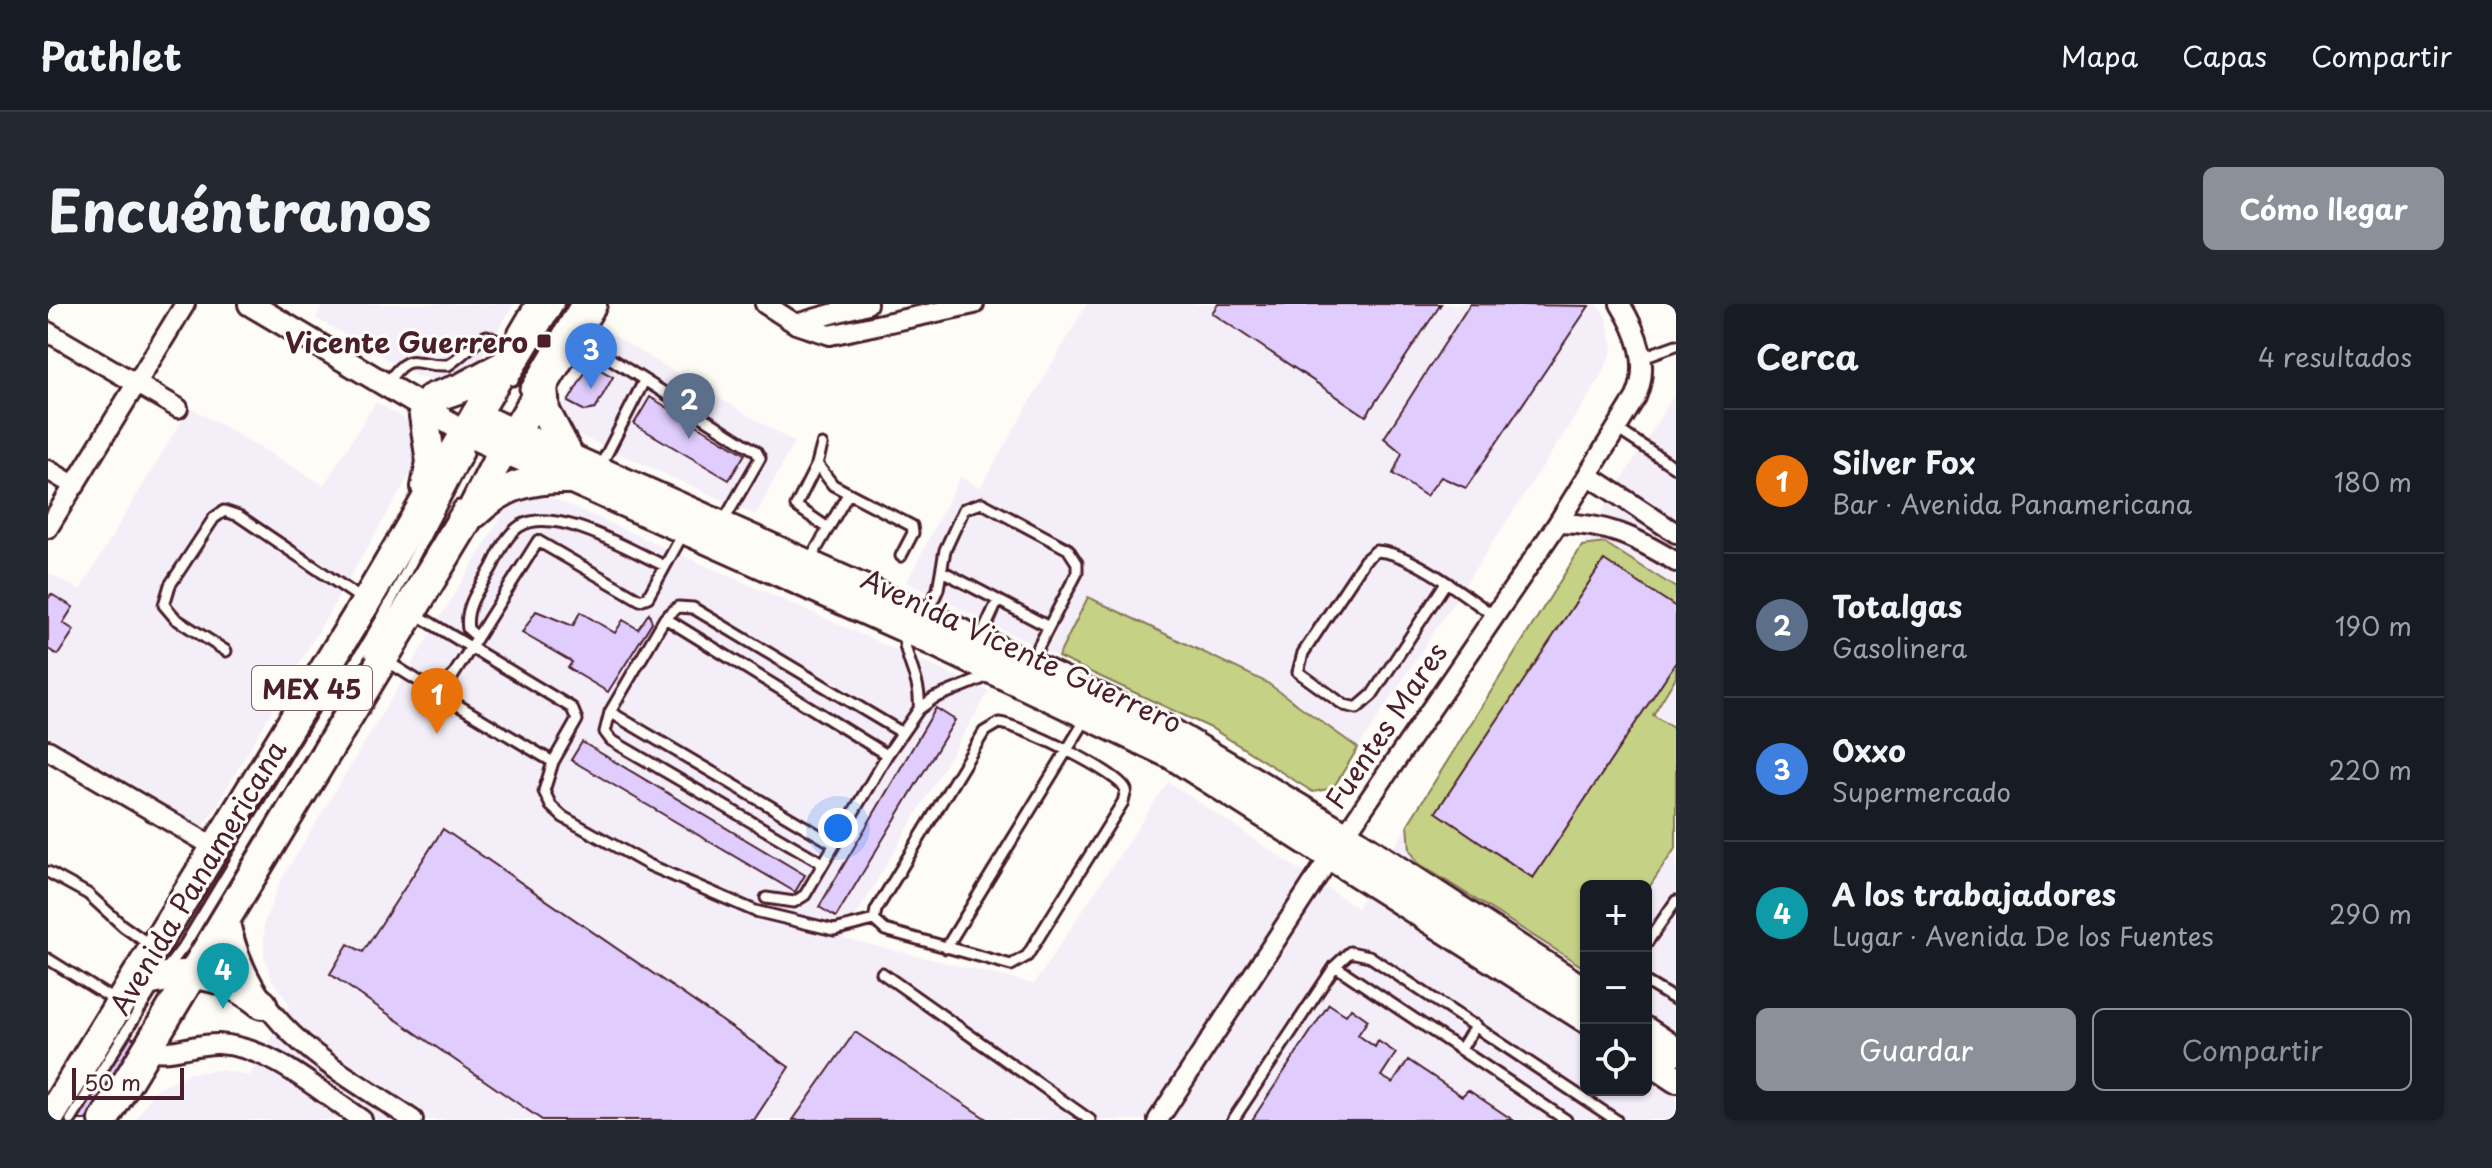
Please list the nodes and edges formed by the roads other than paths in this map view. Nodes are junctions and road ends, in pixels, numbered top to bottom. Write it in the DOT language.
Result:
graph roads {
  1 [pos="185,304"];
  2 [pos="250,304"];
  3 [pos="541,304"];
  4 [pos="559,304"];
  5 [pos="575,304"];
  6 [pos="592,304"];
  7 [pos="765,304"];
  8 [pos="974,304"];
  9 [pos="1620,304"];
  10 [pos="862,305"];
  11 [pos="796,324"];
  12 [pos="48,332"];
  13 [pos="574,336"];
  14 [pos="1676,345"];
  15 [pos="511,357"];
  16 [pos="1643,357"];
  17 [pos="644,381"];
  18 [pos="138,384"];
  19 [pos="532,390"];
  20 [pos="411,396"];
  21 [pos="503,396"];
  22 [pos="178,408"];
  23 [pos="493,428"];
  24 [pos="1617,429"];
  25 [pos="822,445"];
  26 [pos="817,464"];
  27 [pos="568,468"];
  28 [pos="1676,468"];
  29 [pos="48,470"];
  30 [pos="598,470"];
  31 [pos="1588,475"];
  32 [pos="75,486"];
  33 [pos="470,489"];
  34 [pos="848,494"];
  35 [pos="423,503"];
  36 [pos="464,512"];
  37 [pos="534,521"];
  38 [pos="1558,523"];
  39 [pos="721,525"];
  40 [pos="48,528"];
  41 [pos="828,528"];
  42 [pos="684,532"];
  43 [pos="1676,533"];
  44 [pos="538,541"];
  45 [pos="901,556"];
  46 [pos="1676,562"];
  47 [pos="808,563"];
  48 [pos="665,566"];
  49 [pos="942,571"];
  50 [pos="1445,584"];
  51 [pos="998,600"];
  52 [pos="366,602"];
  53 [pos="411,612"];
  54 [pos="1493,615"];
  55 [pos="665,618"];
  56 [pos="914,622"];
  57 [pos="1047,626"];
  58 [pos="477,637"];
  59 [pos="979,641"];
  60 [pos="471,647"];
  61 [pos="226,651"];
  62 [pos="383,659"];
  63 [pos="1029,664"];
  64 [pos="997,671"];
  65 [pos="441,695"];
  66 [pos="919,709"];
  67 [pos="610,712"];
  68 [pos="1089,713"];
  69 [pos="901,732"];
  70 [pos="48,750"];
  71 [pos="1068,752"];
  72 [pos="887,755"];
  73 [pos="553,762"];
  74 [pos="834,844"];
  75 [pos="1338,845"];
  76 [pos="214,847"];
  77 [pos="822,863"];
  78 [pos="48,872"];
  79 [pos="766,898"];
  80 [pos="1676,902"];
  81 [pos="208,914"];
  82 [pos="874,920"];
  83 [pos="1652,936"];
  84 [pos="153,947"];
  85 [pos="946,948"];
  86 [pos="48,959"];
  87 [pos="1335,966"];
  88 [pos="882,973"];
  89 [pos="175,978"];
  90 [pos="1652,986"];
  91 [pos="1580,988"];
  92 [pos="125,995"];
  93 [pos="1676,1000"];
  94 [pos="262,1004"];
  95 [pos="1580,1015"];
  96 [pos="1476,1025"];
  97 [pos="1652,1035"];
  98 [pos="1461,1049"];
  99 [pos="146,1050"];
  100 [pos="1676,1051"];
  101 [pos="1652,1063"];
  102 [pos="1676,1079"];
  103 [pos="107,1114"];
  104 [pos="58,1117"];
  105 [pos="1084,1118"];
  106 [pos="362,1120"];
  107 [pos="413,1120"];
  108 [pos="1158,1120"];
  109 [pos="1233,1120"];
  110 [pos="1566,1120"];
  111 [pos="1616,1120"];
  1 -- 18 [label="street"];
  2 -- 20 [label="street, Avenida Vicente Guerrero"];
  3 -- 15 [label="main road, Avenida Panamericana / MEX 45"];
  4 -- 21 [label="lane"];
  5 -- 19 [label="lane"];
  6 -- 13 [label="main road, Avenida Panamericana / MEX 45"];
  7 -- 11 [label="street"];
  8 -- 11 [label="street"];
  9 -- 16 [label="street"];
  10 -- 11 [label="street"];
  12 -- 18 [label="street"];
  13 -- 17 [label="lane"];
  13 -- 19 [label="main road, Avenida Panamericana / MEX 45"];
  14 -- 16 [label="lane"];
  15 -- 20 [label="main road"];
  15 -- 20 [label="lane"];
  15 -- 23 [label="main road, Avenida Panamericana / MEX 45"];
  16 -- 24 [label="street, Fuentes Mares"];
  17 -- 30 [label="lane"];
  17 -- 39 [label="lane"];
  18 -- 22 [label="street"];
  18 -- 32 [label="street"];
  19 -- 23 [label="main road, Avenida Panamericana / MEX 45"];
  19 -- 27 [label="main road"];
  20 -- 23 [label="street, Avenida Vicente Guerrero"];
  20 -- 35 [label="main road"];
  23 -- 27 [label="main road, Avenida Vicente Guerrero"];
  23 -- 33 [label="lane"];
  23 -- 35 [label="main road, Avenida Panamericana / MEX 45"];
  23 -- 36 [label="main road, Avenida Panamericana / MEX 45"];
  23 -- 81 [label="lane"];
  24 -- 28 [label="lane"];
  24 -- 31 [label="street, Fuentes Mares"];
  25 -- 26 [label="lane"];
  26 -- 34 [label="lane"];
  26 -- 41 [label="lane"];
  27 -- 30 [label="main road, Avenida Vicente Guerrero"];
  27 -- 36 [label="main road"];
  27 -- 42 [label="main road, Avenida Vicente Guerrero"];
  29 -- 32 [label="street"];
  30 -- 39 [label="main road, Avenida Vicente Guerrero"];
  31 -- 38 [label="street, Fuentes Mares"];
  31 -- 43 [label="street"];
  32 -- 40 [label="street"];
  34 -- 41 [label="lane"];
  34 -- 45 [label="lane"];
  35 -- 52 [label="main road, Avenida Panamericana / MEX 45"];
  36 -- 53 [label="main road, Avenida Panamericana / MEX 45"];
  36 -- 81 [label="lane"];
  37 -- 44 [label="lane"];
  37 -- 48 [label="lane"];
  37 -- 58 [label="lane"];
  38 -- 46 [label="street"];
  38 -- 54 [label="street, Fuentes Mares"];
  39 -- 47 [label="main road, Avenida Vicente Guerrero"];
  41 -- 47 [label="lane"];
  42 -- 48 [label="lane"];
  42 -- 56 [label="main road, Avenida Vicente Guerrero"];
  44 -- 48 [label="lane"];
  44 -- 58 [label="lane"];
  47 -- 56 [label="main road, Avenida Vicente Guerrero"];
  49 -- 51 [label="lane"];
  49 -- 56 [label="lane"];
  49 -- 57 [label="lane"];
  50 -- 50 [label="lane"];
  50 -- 54 [label="lane"];
  51 -- 57 [label="lane"];
  51 -- 59 [label="lane"];
  52 -- 61 [label="lane"];
  52 -- 76 [label="main road, Avenida Panamericana / MEX 45"];
  53 -- 60 [label="lane"];
  53 -- 62 [label="main road, Avenida Panamericana / MEX 45"];
  54 -- 75 [label="street, Fuentes Mares"];
  55 -- 67 [label="lane"];
  55 -- 69 [label="lane"];
  55 -- 72 [label="lane"];
  56 -- 59 [label="main road, Avenida Vicente Guerrero"];
  56 -- 64 [label="main road, Avenida Vicente Guerrero"];
  56 -- 66 [label="lane"];
  57 -- 63 [label="lane"];
  58 -- 60 [label="lane"];
  59 -- 63 [label="main road, Avenida Vicente Guerrero"];
  60 -- 65 [label="lane"];
  60 -- 73 [label="lane"];
  62 -- 65 [label="lane"];
  62 -- 81 [label="main road, Avenida Panamericana / MEX 45"];
  63 -- 75 [label="main road, Avenida Vicente Guerrero"];
  64 -- 66 [label="lane"];
  64 -- 68 [label="main road, Avenida Vicente Guerrero"];
  65 -- 73 [label="lane"];
  66 -- 69 [label="lane"];
  67 -- 74 [label="lane"];
  67 -- 77 [label="lane"];
  68 -- 71 [label="lane"];
  68 -- 75 [label="main road, Avenida Vicente Guerrero"];
  69 -- 72 [label="lane"];
  70 -- 76 [label="street"];
  71 -- 82 [label="lane"];
  71 -- 85 [label="lane"];
  71 -- 85 [label="lane"];
  72 -- 74 [label="lane"];
  73 -- 82 [label="lane"];
  74 -- 77 [label="lane"];
  75 -- 91 [label="main road, Avenida Vicente Guerrero"];
  75 -- 95 [label="main road, Avenida Vicente Guerrero"];
  75 -- 108 [label="street, Fuentes Mares"];
  76 -- 81 [label="main road, Avenida Panamericana / MEX 45"];
  77 -- 79 [label="lane"];
  78 -- 84 [label="lane"];
  80 -- 83 [label="lane"];
  81 -- 84 [label="main road, Avenida Panamericana / MEX 45"];
  81 -- 89 [label="main road, Avenida Panamericana / MEX 45"];
  81 -- 94 [label="street"];
  82 -- 85 [label="lane"];
  84 -- 92 [label="main road, Avenida Panamericana / MEX 45"];
  86 -- 92 [label="lane"];
  87 -- 96 [label="lane"];
  87 -- 98 [label="lane"];
  87 -- 109 [label="lane"];
  88 -- 105 [label="lane"];
  89 -- 92 [label="main road"];
  89 -- 94 [label="main road"];
  89 -- 99 [label="main road, Avenida Panamericana / MEX 45"];
  89 -- 104 [label="lane"];
  90 -- 93 [label="lane"];
  92 -- 104 [label="main road, Avenida Panamericana / MEX 45"];
  94 -- 107 [label="street"];
  96 -- 98 [label="lane"];
  96 -- 111 [label="lane"];
  97 -- 100 [label="main road"];
  98 -- 110 [label="lane"];
  99 -- 103 [label="main road, Avenida Panamericana / MEX 45"];
  99 -- 106 [label="street"];
  101 -- 102 [label="main road"];
}
